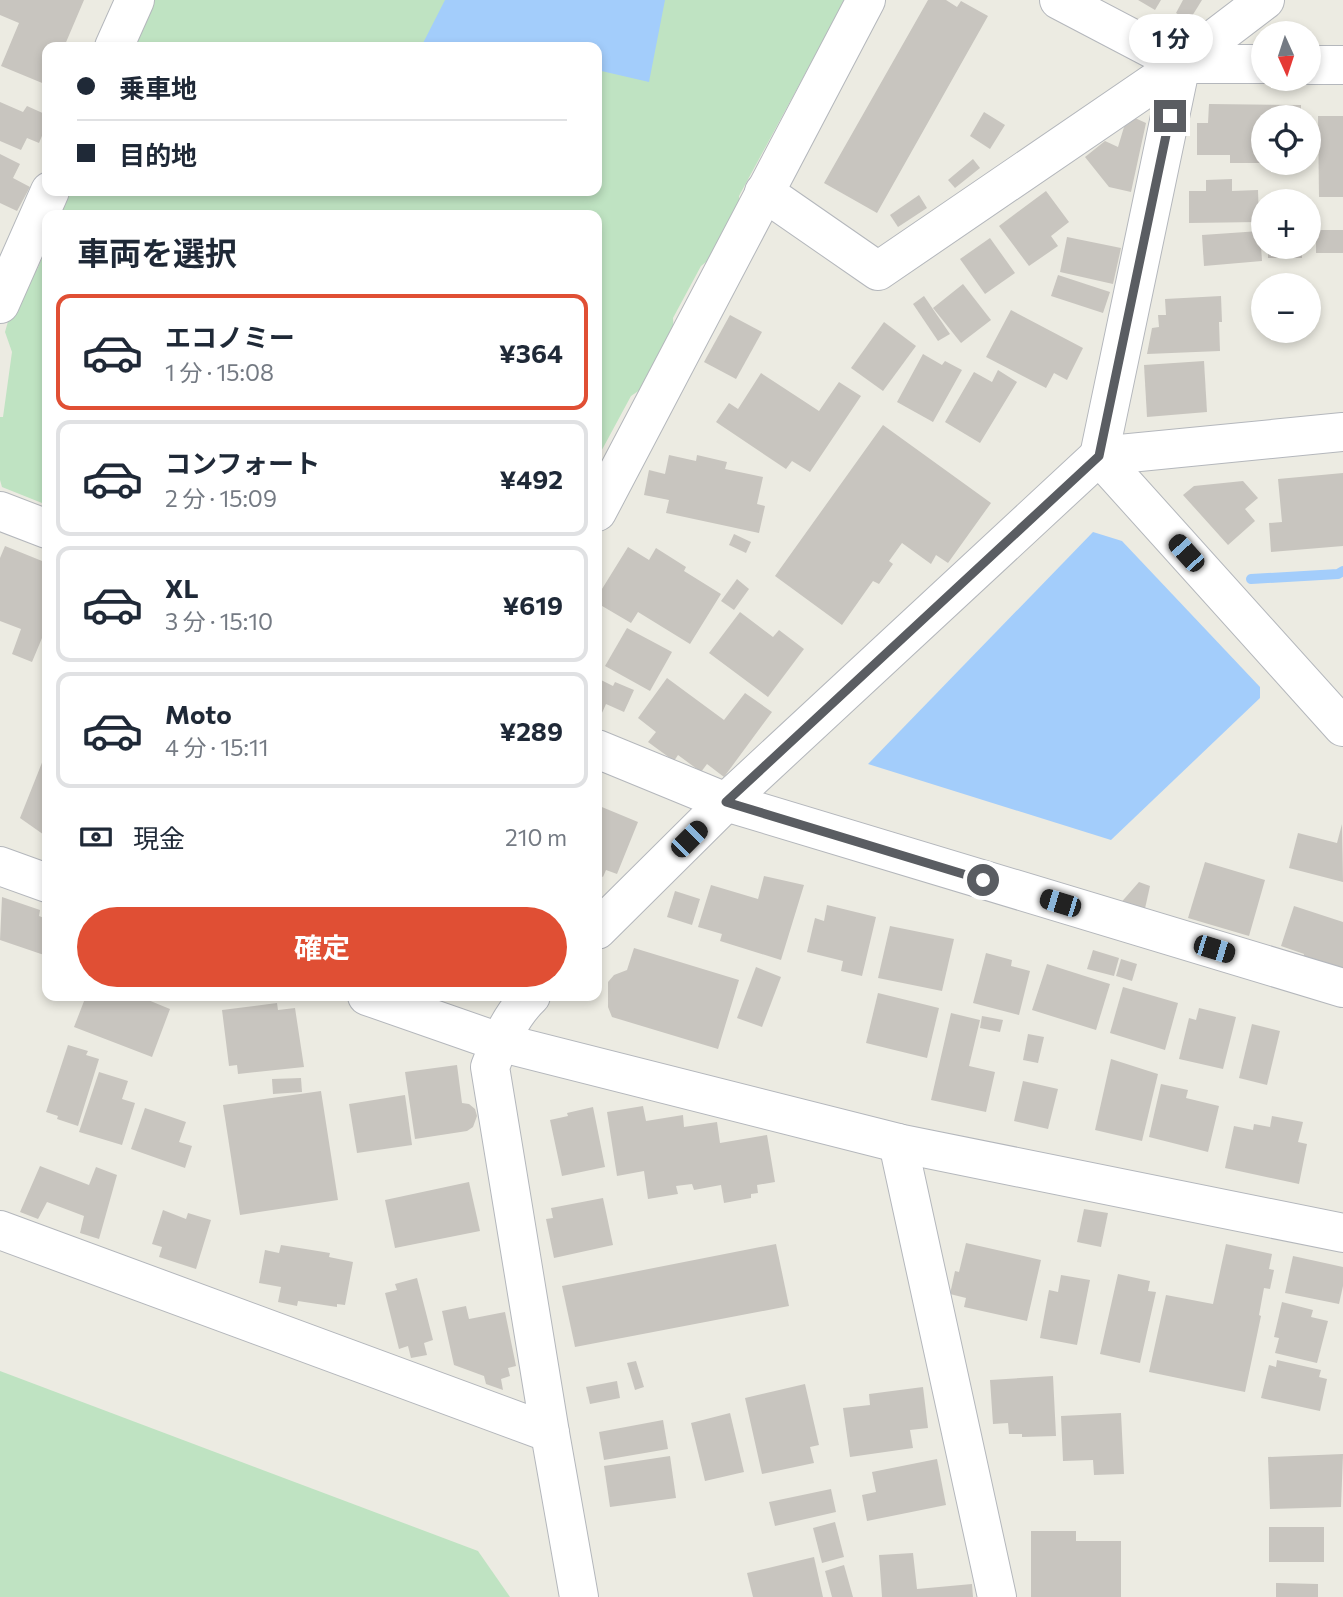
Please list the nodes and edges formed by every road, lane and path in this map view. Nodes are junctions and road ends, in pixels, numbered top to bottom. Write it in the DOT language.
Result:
graph roads {
  1 [pos="135,0"];
  2 [pos="866,0"];
  3 [pos="1059,0"];
  4 [pos="1265,0"];
  5 [pos="116,42"];
  6 [pos="1181,64"];
  7 [pos="1251,64"];
  8 [pos="1321,65"];
  9 [pos="1343,65"];
  10 [pos="764,192"];
  11 [pos="48,196"];
  12 [pos="0,304"];
  13 [pos="1343,432"];
  14 [pos="1099,456"];
  15 [pos="602,502"];
  16 [pos="0,510"];
  17 [pos="42,527"];
  18 [pos="1343,727"];
  19 [pos="602,751"];
  20 [pos="726,802"];
  21 [pos="0,866"];
  22 [pos="42,881"];
  23 [pos="602,925"];
  24 [pos="1343,988"];
  25 [pos="381,1001"];
  26 [pos="526,1001"];
  27 [pos="499,1042"];
  28 [pos="898,1143"];
  29 [pos="0,1230"];
  30 [pos="1343,1233"];
  31 [pos="550,1433"];
  32 [pos="579,1597"];
  33 [pos="997,1597"];
  1 -- 5 [label="street"];
  2 -- 10 [label="street"];
  3 -- 6 [label="street"];
  4 -- 6 [label="street"];
  6 -- 7 [label="street"];
  6 -- 10 [label="street"];
  6 -- 14 [label="street"];
  8 -- 9 [label="street"];
  10 -- 15 [label="street"];
  11 -- 12 [label="street"];
  13 -- 14 [label="street"];
  14 -- 18 [label="street"];
  14 -- 20 [label="street"];
  16 -- 17 [label="street"];
  19 -- 20 [label="street"];
  20 -- 23 [label="street"];
  20 -- 24 [label="street"];
  21 -- 22 [label="street"];
  25 -- 27 [label="street"];
  26 -- 27 [label="street"];
  27 -- 28 [label="street"];
  27 -- 31 [label="street"];
  28 -- 30 [label="street"];
  28 -- 33 [label="street"];
  29 -- 31 [label="street"];
  31 -- 32 [label="street"];
}
